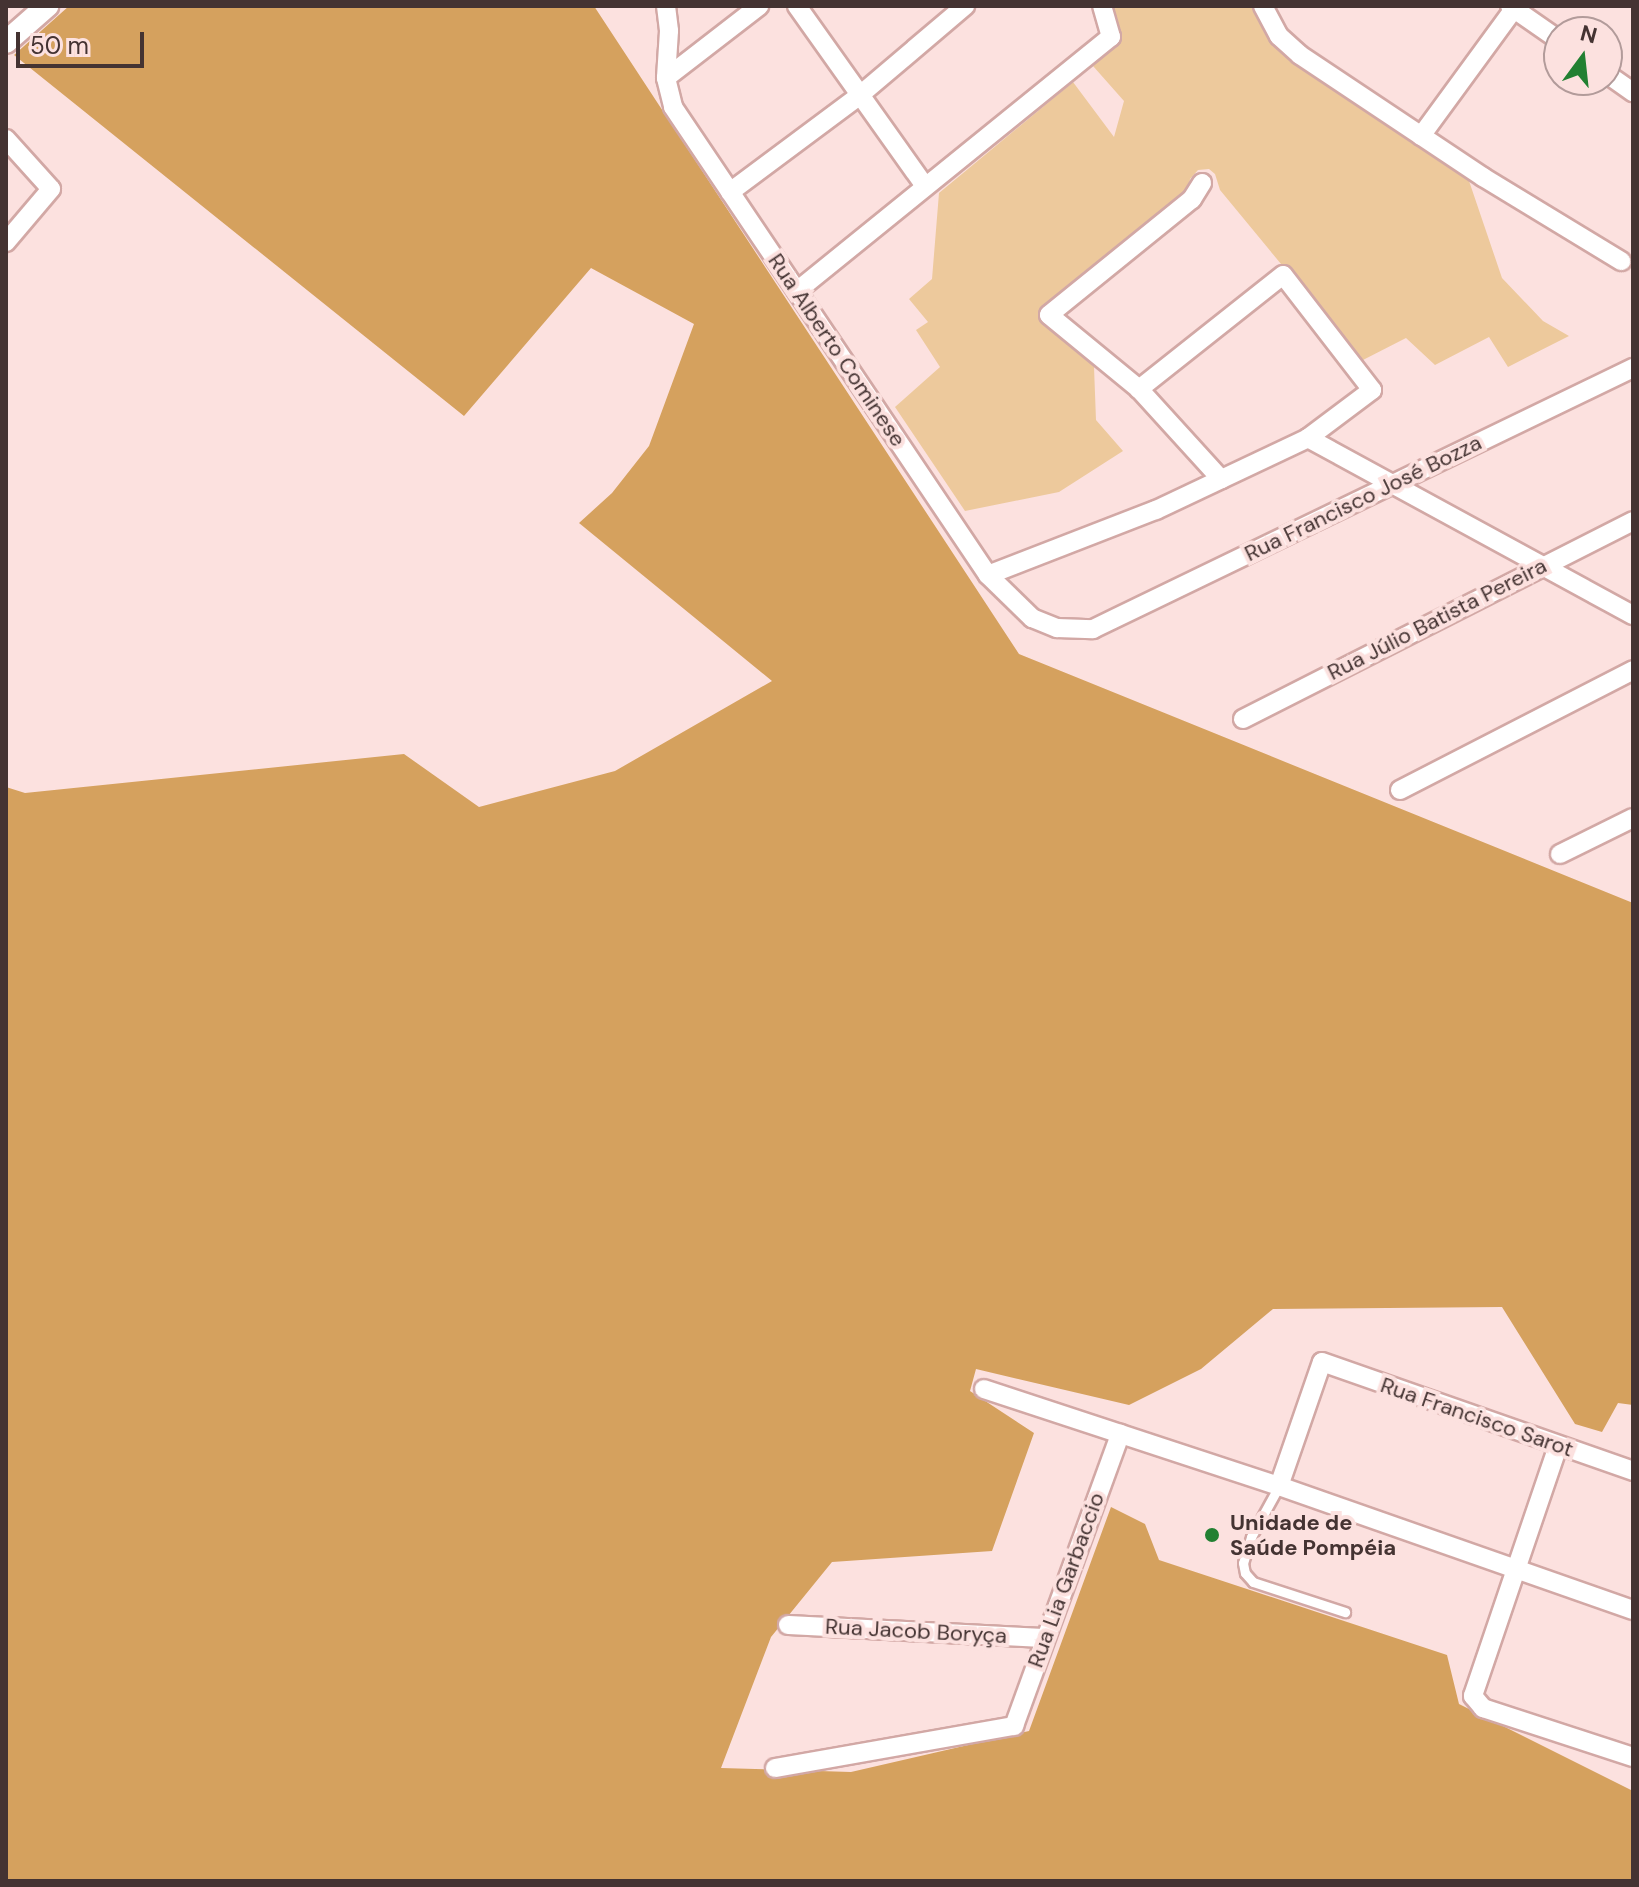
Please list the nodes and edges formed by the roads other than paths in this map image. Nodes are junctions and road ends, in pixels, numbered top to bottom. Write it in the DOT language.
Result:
graph roads {
  1 [pos="47,6"];
  2 [pos="666,6"];
  3 [pos="759,6"];
  4 [pos="797,6"];
  5 [pos="965,6"];
  6 [pos="1102,6"];
  7 [pos="1263,6"];
  8 [pos="1512,7"];
  9 [pos="1543,29"];
  10 [pos="6,42"];
  11 [pos="666,78"];
  12 [pos="860,95"];
  13 [pos="1421,136"];
  14 [pos="6,139"];
  15 [pos="1202,183"];
  16 [pos="925,186"];
  17 [pos="730,192"];
  18 [pos="6,242"];
  19 [pos="1621,261"];
  20 [pos="797,291"];
  21 [pos="1633,368"];
  22 [pos="1139,389"];
  23 [pos="1308,438"];
  24 [pos="1221,479"];
  25 [pos="1390,485"];
  26 [pos="1633,521"];
  27 [pos="1541,566"];
  28 [pos="988,575"];
  29 [pos="1633,615"];
  30 [pos="1093,629"];
  31 [pos="1633,670"];
  32 [pos="1243,719"];
  33 [pos="1400,790"];
  34 [pos="1633,818"];
  35 [pos="1560,854"];
  36 [pos="984,1389"];
  37 [pos="1120,1434"];
  38 [pos="1558,1446"];
  39 [pos="1633,1471"];
  40 [pos="1279,1486"];
  41 [pos="1516,1568"];
  42 [pos="1633,1610"];
  43 [pos="1345,1612"];
  44 [pos="788,1625"];
  45 [pos="1044,1638"];
  46 [pos="1633,1757"];
  47 [pos="775,1768"];
  1 -- 10 [label="street"];
  2 -- 11 [label="street, Rua Alberto Cominese"];
  3 -- 11 [label="street"];
  4 -- 12 [label="street"];
  5 -- 12 [label="street"];
  6 -- 16 [label="street"];
  7 -- 13 [label="street"];
  8 -- 9 [label="street"];
  8 -- 13 [label="street"];
  11 -- 17 [label="street, Rua Alberto Cominese"];
  12 -- 16 [label="street"];
  12 -- 17 [label="street"];
  13 -- 19 [label="street"];
  14 -- 18 [label="street"];
  15 -- 22 [label="street"];
  16 -- 20 [label="street"];
  17 -- 20 [label="street, Rua Alberto Cominese"];
  20 -- 28 [label="street, Rua Alberto Cominese"];
  21 -- 25 [label="street, Rua Francisco José Bozza"];
  22 -- 23 [label="street"];
  22 -- 24 [label="street"];
  23 -- 24 [label="street"];
  23 -- 25 [label="street"];
  24 -- 28 [label="street"];
  25 -- 27 [label="street"];
  25 -- 30 [label="street, Rua Francisco José Bozza"];
  26 -- 27 [label="street, Rua Júlio Batista Pereira"];
  27 -- 29 [label="street"];
  27 -- 32 [label="street, Rua Júlio Batista Pereira"];
  28 -- 30 [label="street, Rua Alberto Cominese"];
  31 -- 33 [label="street"];
  34 -- 35 [label="street"];
  36 -- 37 [label="street"];
  37 -- 40 [label="street"];
  37 -- 45 [label="street, Rua Lia Garbaccio"];
  38 -- 39 [label="street, Rua Francisco Sarot"];
  38 -- 40 [label="street, Rua Francisco Sarot"];
  38 -- 41 [label="street"];
  40 -- 41 [label="street"];
  40 -- 43 [label="lane"];
  41 -- 42 [label="street"];
  41 -- 46 [label="street"];
  44 -- 45 [label="street, Rua Jacob Boryça"];
  45 -- 47 [label="street, Rua Lia Garbaccio"];
}
